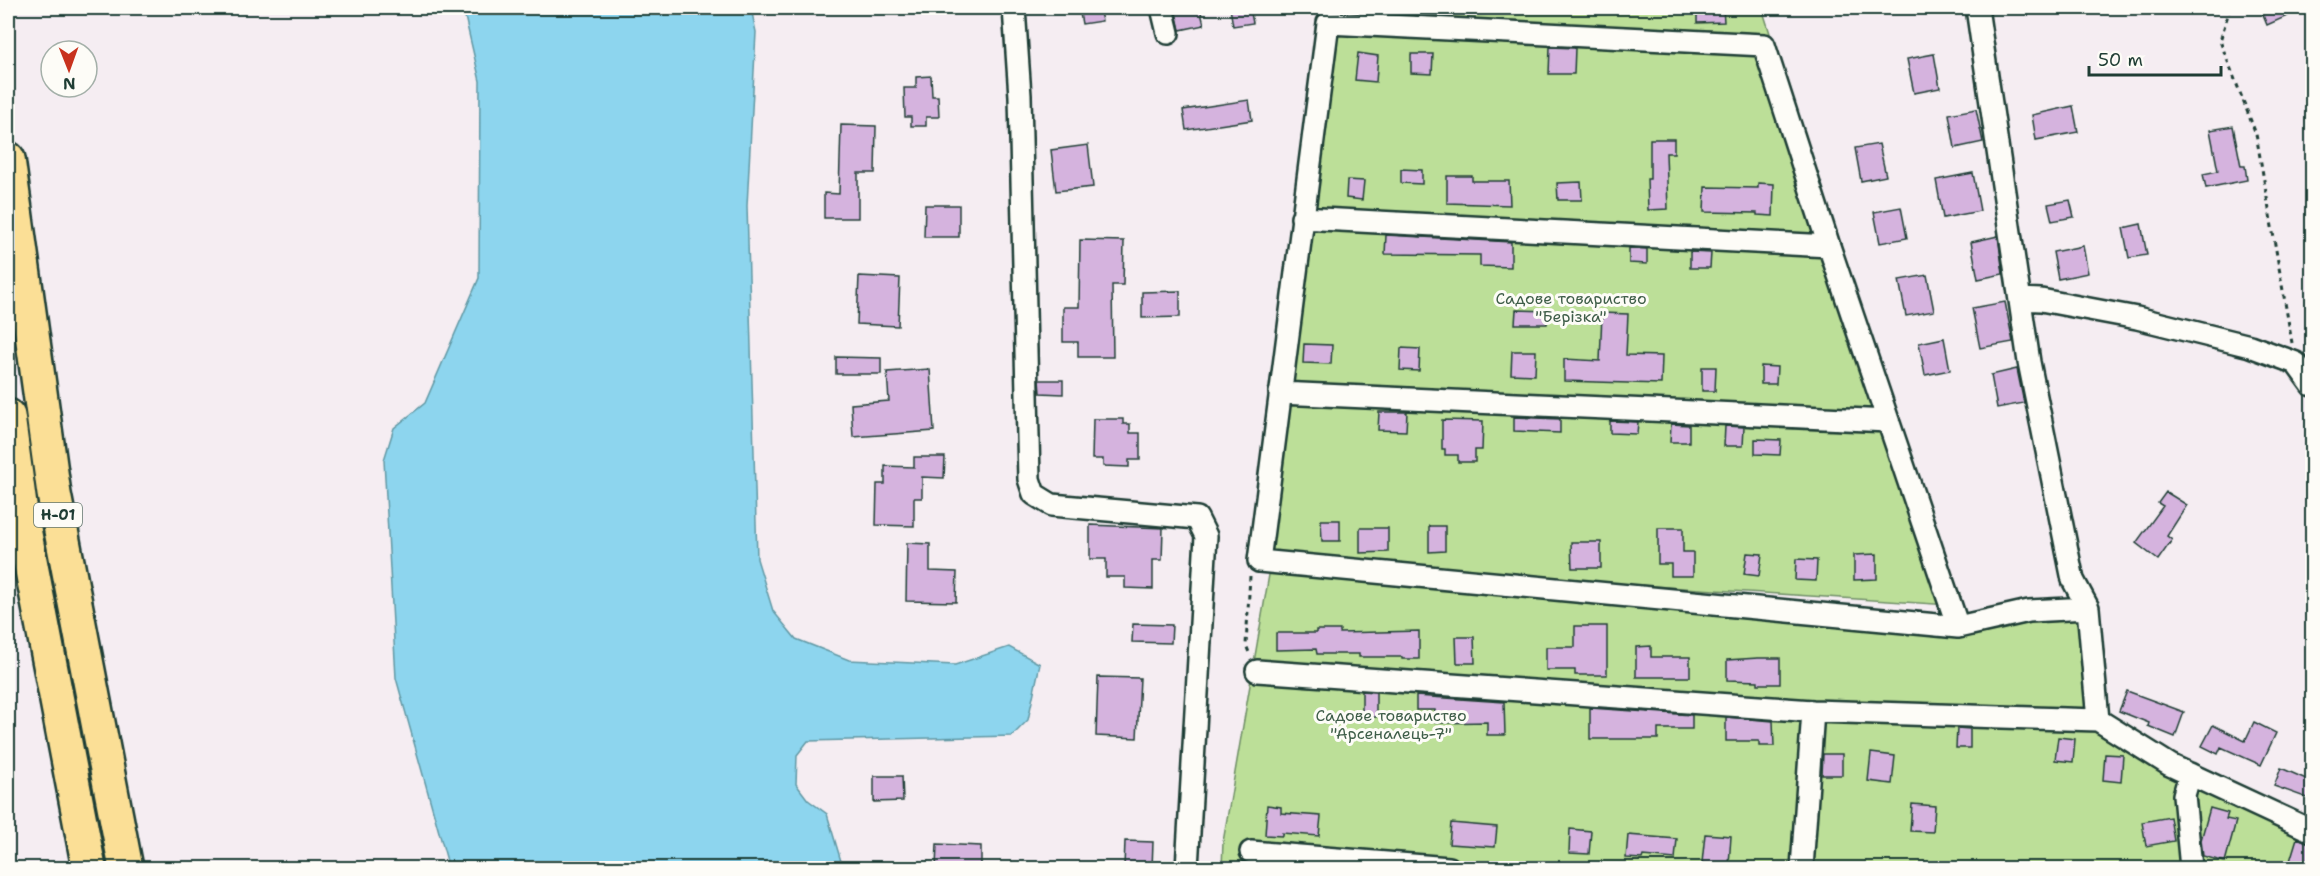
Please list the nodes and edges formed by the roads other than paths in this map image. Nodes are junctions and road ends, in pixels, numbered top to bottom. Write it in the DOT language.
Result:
graph roads {
  1 [pos="1014,8"];
  2 [pos="1162,8"];
  3 [pos="1977,8"];
  4 [pos="1168,33"];
  5 [pos="8,159"];
  6 [pos="1302,218"];
  7 [pos="1829,246"];
  8 [pos="2020,299"];
  9 [pos="2313,385"];
  10 [pos="1280,393"];
  11 [pos="8,416"];
  12 [pos="1888,421"];
  13 [pos="2088,608"];
  14 [pos="1958,627"];
  15 [pos="1257,671"];
  16 [pos="1813,711"];
  17 [pos="2098,720"];
  18 [pos="2190,774"];
  19 [pos="2313,831"];
  20 [pos="1251,852"];
  21 [pos="89,868"];
  22 [pos="126,868"];
  23 [pos="1187,868"];
  24 [pos="1449,868"];
  25 [pos="1802,868"];
  26 [pos="2191,868"];
  1 -- 23 [label="street"];
  2 -- 4 [label="street"];
  3 -- 8 [label="street"];
  5 -- 22 [label="main road, Н-01"];
  6 -- 7 [label="street"];
  6 -- 7 [label="street"];
  6 -- 10 [label="street"];
  7 -- 12 [label="street"];
  8 -- 9 [label="street"];
  8 -- 13 [label="street"];
  10 -- 12 [label="street"];
  10 -- 14 [label="street"];
  11 -- 21 [label="main road, Н-01"];
  12 -- 14 [label="street"];
  13 -- 14 [label="street"];
  13 -- 17 [label="street"];
  15 -- 16 [label="street"];
  16 -- 17 [label="street"];
  16 -- 25 [label="street"];
  17 -- 18 [label="street"];
  18 -- 19 [label="street"];
  18 -- 26 [label="street"];
  20 -- 24 [label="street"];
}
